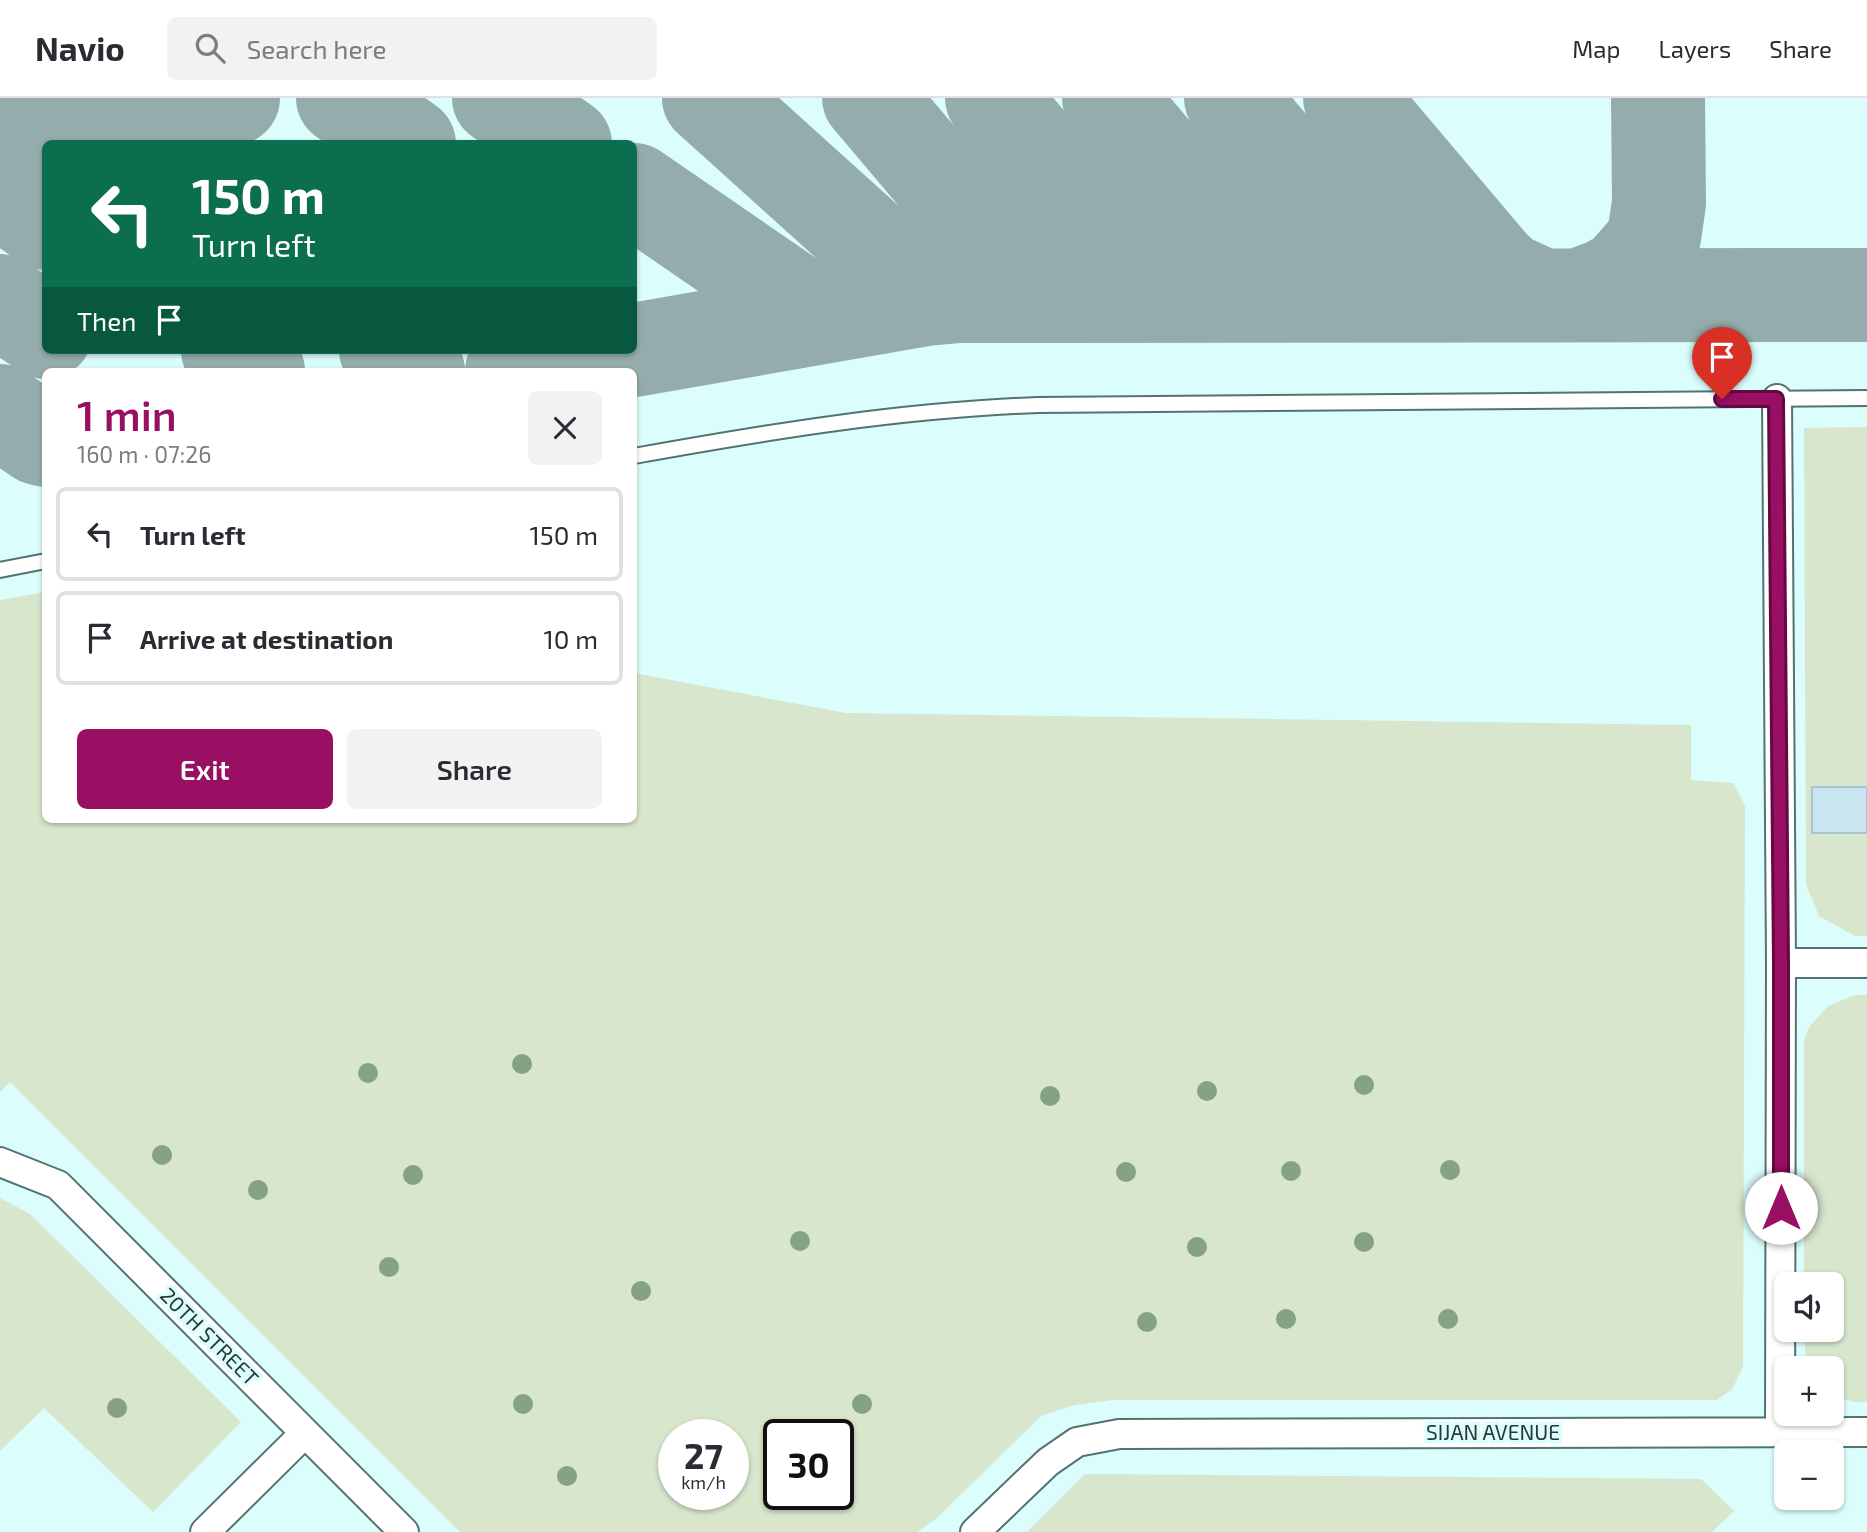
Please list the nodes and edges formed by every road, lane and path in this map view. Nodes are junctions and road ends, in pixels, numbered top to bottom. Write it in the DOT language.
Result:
graph roads {
  1 [pos="1867,398"];
  2 [pos="1776,399"];
  3 [pos="637,455"];
  4 [pos="42,563"];
  5 [pos="0,570"];
  6 [pos="1781,963"];
  7 [pos="1867,963"];
  8 [pos="0,1162"];
  9 [pos="1780,1432"];
  10 [pos="1867,1432"];
  11 [pos="304,1433"];
  12 [pos="205,1532"];
  13 [pos="404,1532"];
  14 [pos="975,1532"];
  1 -- 2 [label="lane"];
  2 -- 3 [label="lane"];
  2 -- 6 [label="street"];
  4 -- 5 [label="lane"];
  6 -- 7 [label="street"];
  6 -- 9 [label="street"];
  8 -- 11 [label="street, 20TH STREET"];
  9 -- 10 [label="street, SIJAN AVENUE"];
  9 -- 14 [label="street, SIJAN AVENUE"];
  11 -- 12 [label="street"];
  11 -- 13 [label="street, 20TH STREET"];
}
